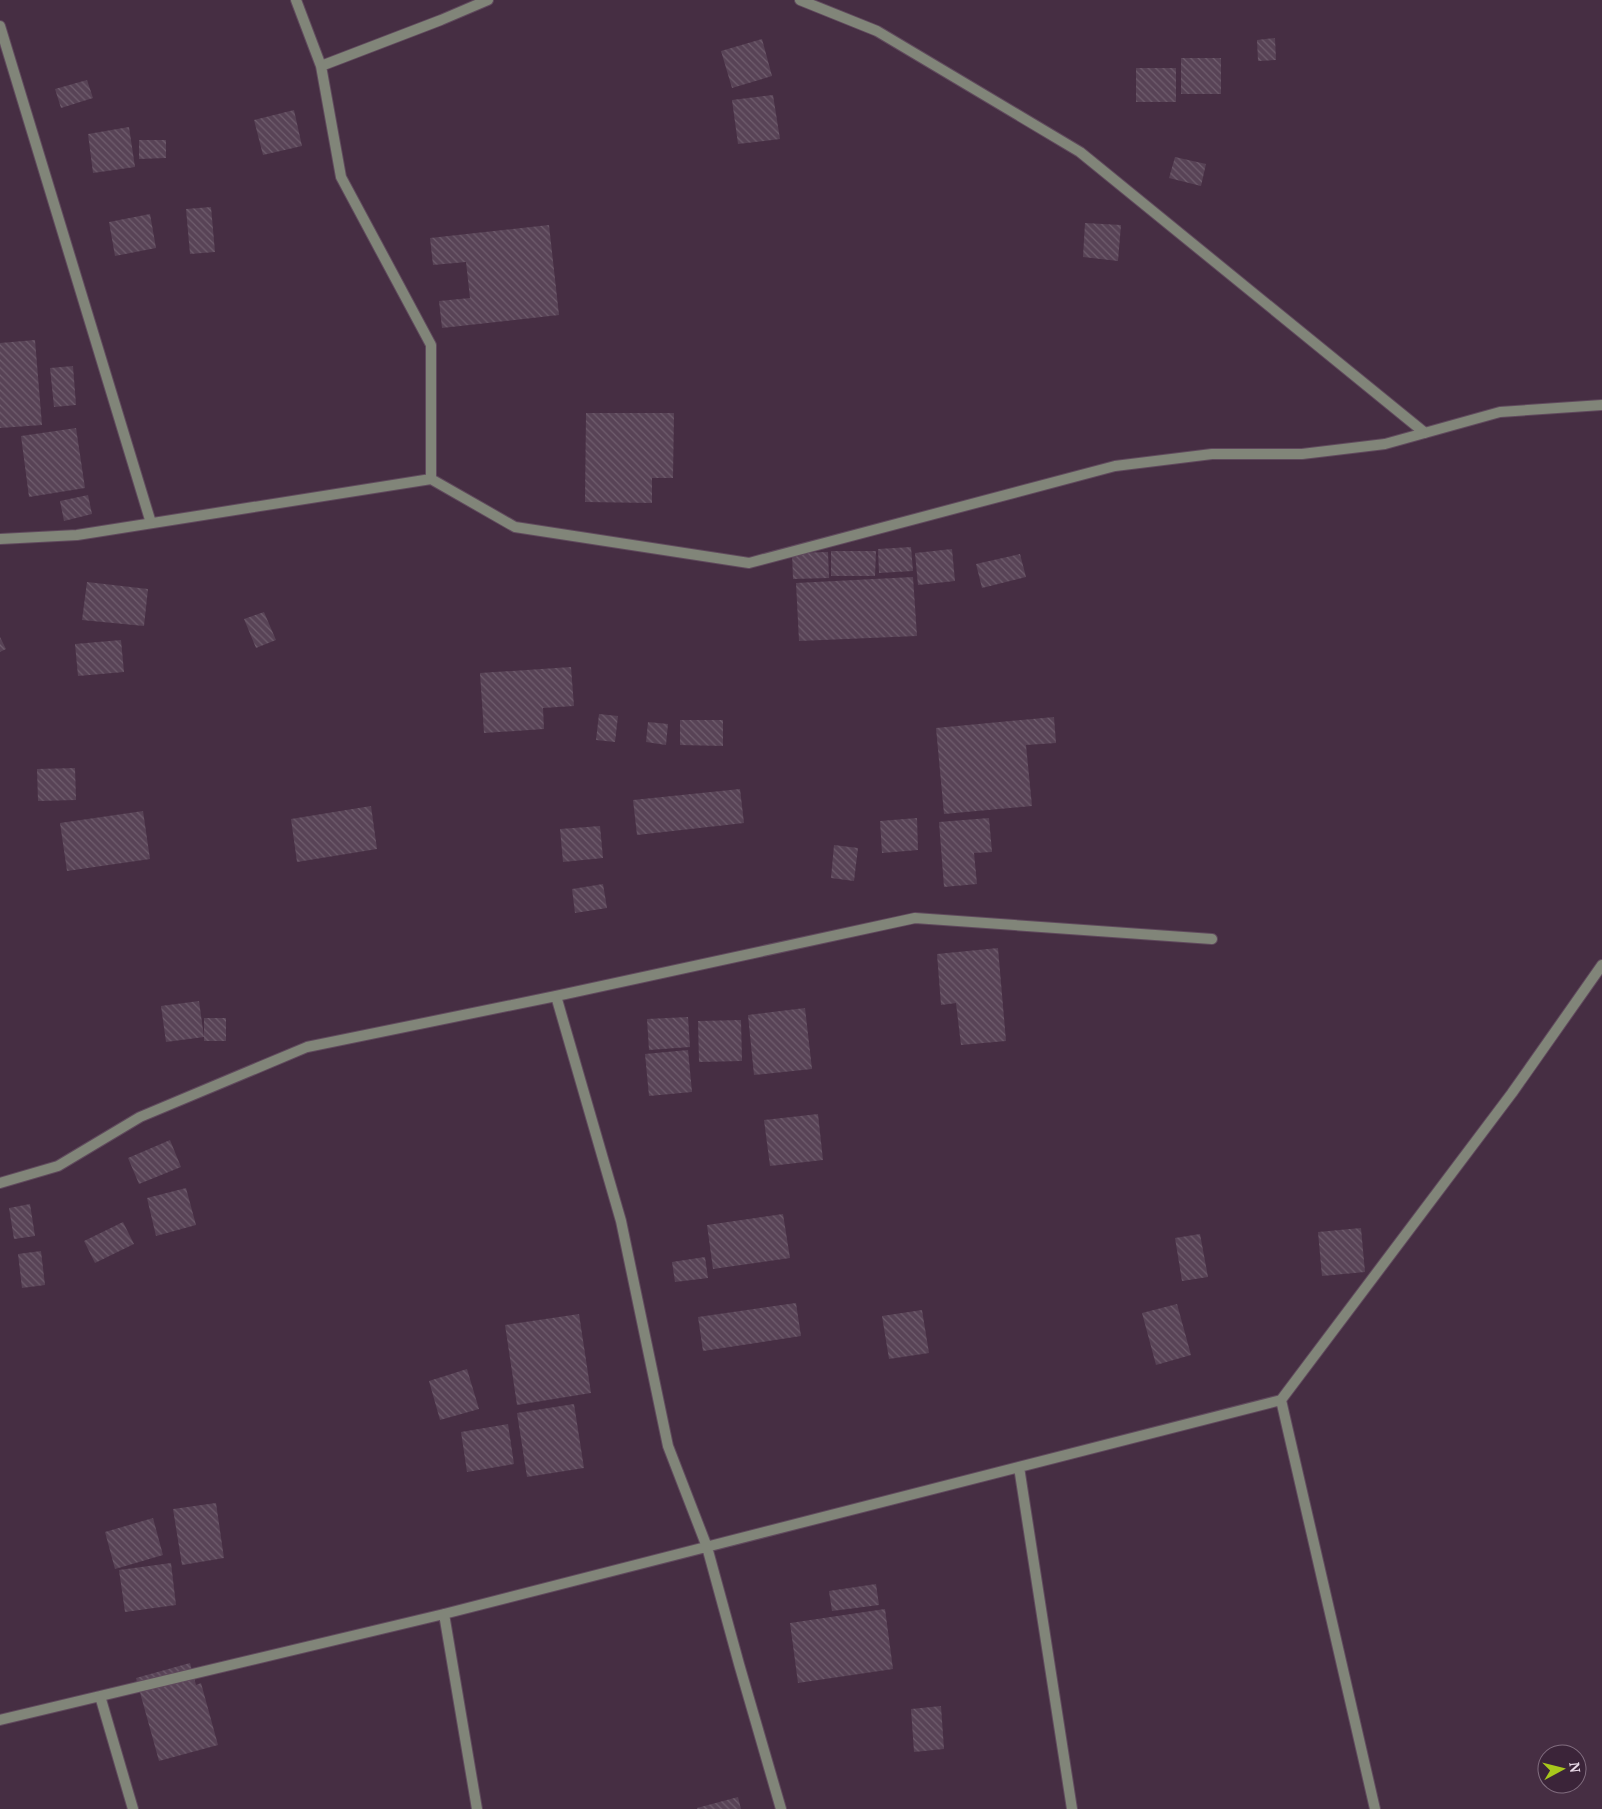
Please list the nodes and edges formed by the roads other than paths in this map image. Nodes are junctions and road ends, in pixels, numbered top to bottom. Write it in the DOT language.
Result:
graph roads {
  1 [pos="296,0"];
  2 [pos="488,0"];
  3 [pos="800,0"];
  4 [pos="0,26"];
  5 [pos="321,66"];
  6 [pos="1602,405"];
  7 [pos="1425,433"];
  8 [pos="430,479"];
  9 [pos="151,523"];
  10 [pos="0,539"];
  11 [pos="1212,938"];
  12 [pos="1602,965"];
  13 [pos="556,996"];
  14 [pos="0,1183"];
  15 [pos="1280,1400"];
  16 [pos="1020,1467"];
  17 [pos="707,1547"];
  18 [pos="444,1614"];
  19 [pos="100,1696"];
  20 [pos="0,1720"];
  21 [pos="133,1809"];
  22 [pos="477,1809"];
  23 [pos="781,1809"];
  24 [pos="1072,1809"];
  25 [pos="1375,1809"];
  1 -- 5 [label="street"];
  2 -- 5 [label="street"];
  3 -- 7 [label="street"];
  4 -- 9 [label="street"];
  5 -- 8 [label="street"];
  6 -- 7 [label="street"];
  7 -- 8 [label="street"];
  8 -- 9 [label="street"];
  9 -- 10 [label="street"];
  11 -- 13 [label="street"];
  12 -- 15 [label="street"];
  13 -- 14 [label="street"];
  13 -- 17 [label="street"];
  15 -- 16 [label="street"];
  15 -- 25 [label="street"];
  16 -- 17 [label="street"];
  16 -- 24 [label="street"];
  17 -- 18 [label="street"];
  17 -- 23 [label="street"];
  18 -- 19 [label="street"];
  18 -- 22 [label="street"];
  19 -- 20 [label="street"];
  19 -- 21 [label="street"];
}
